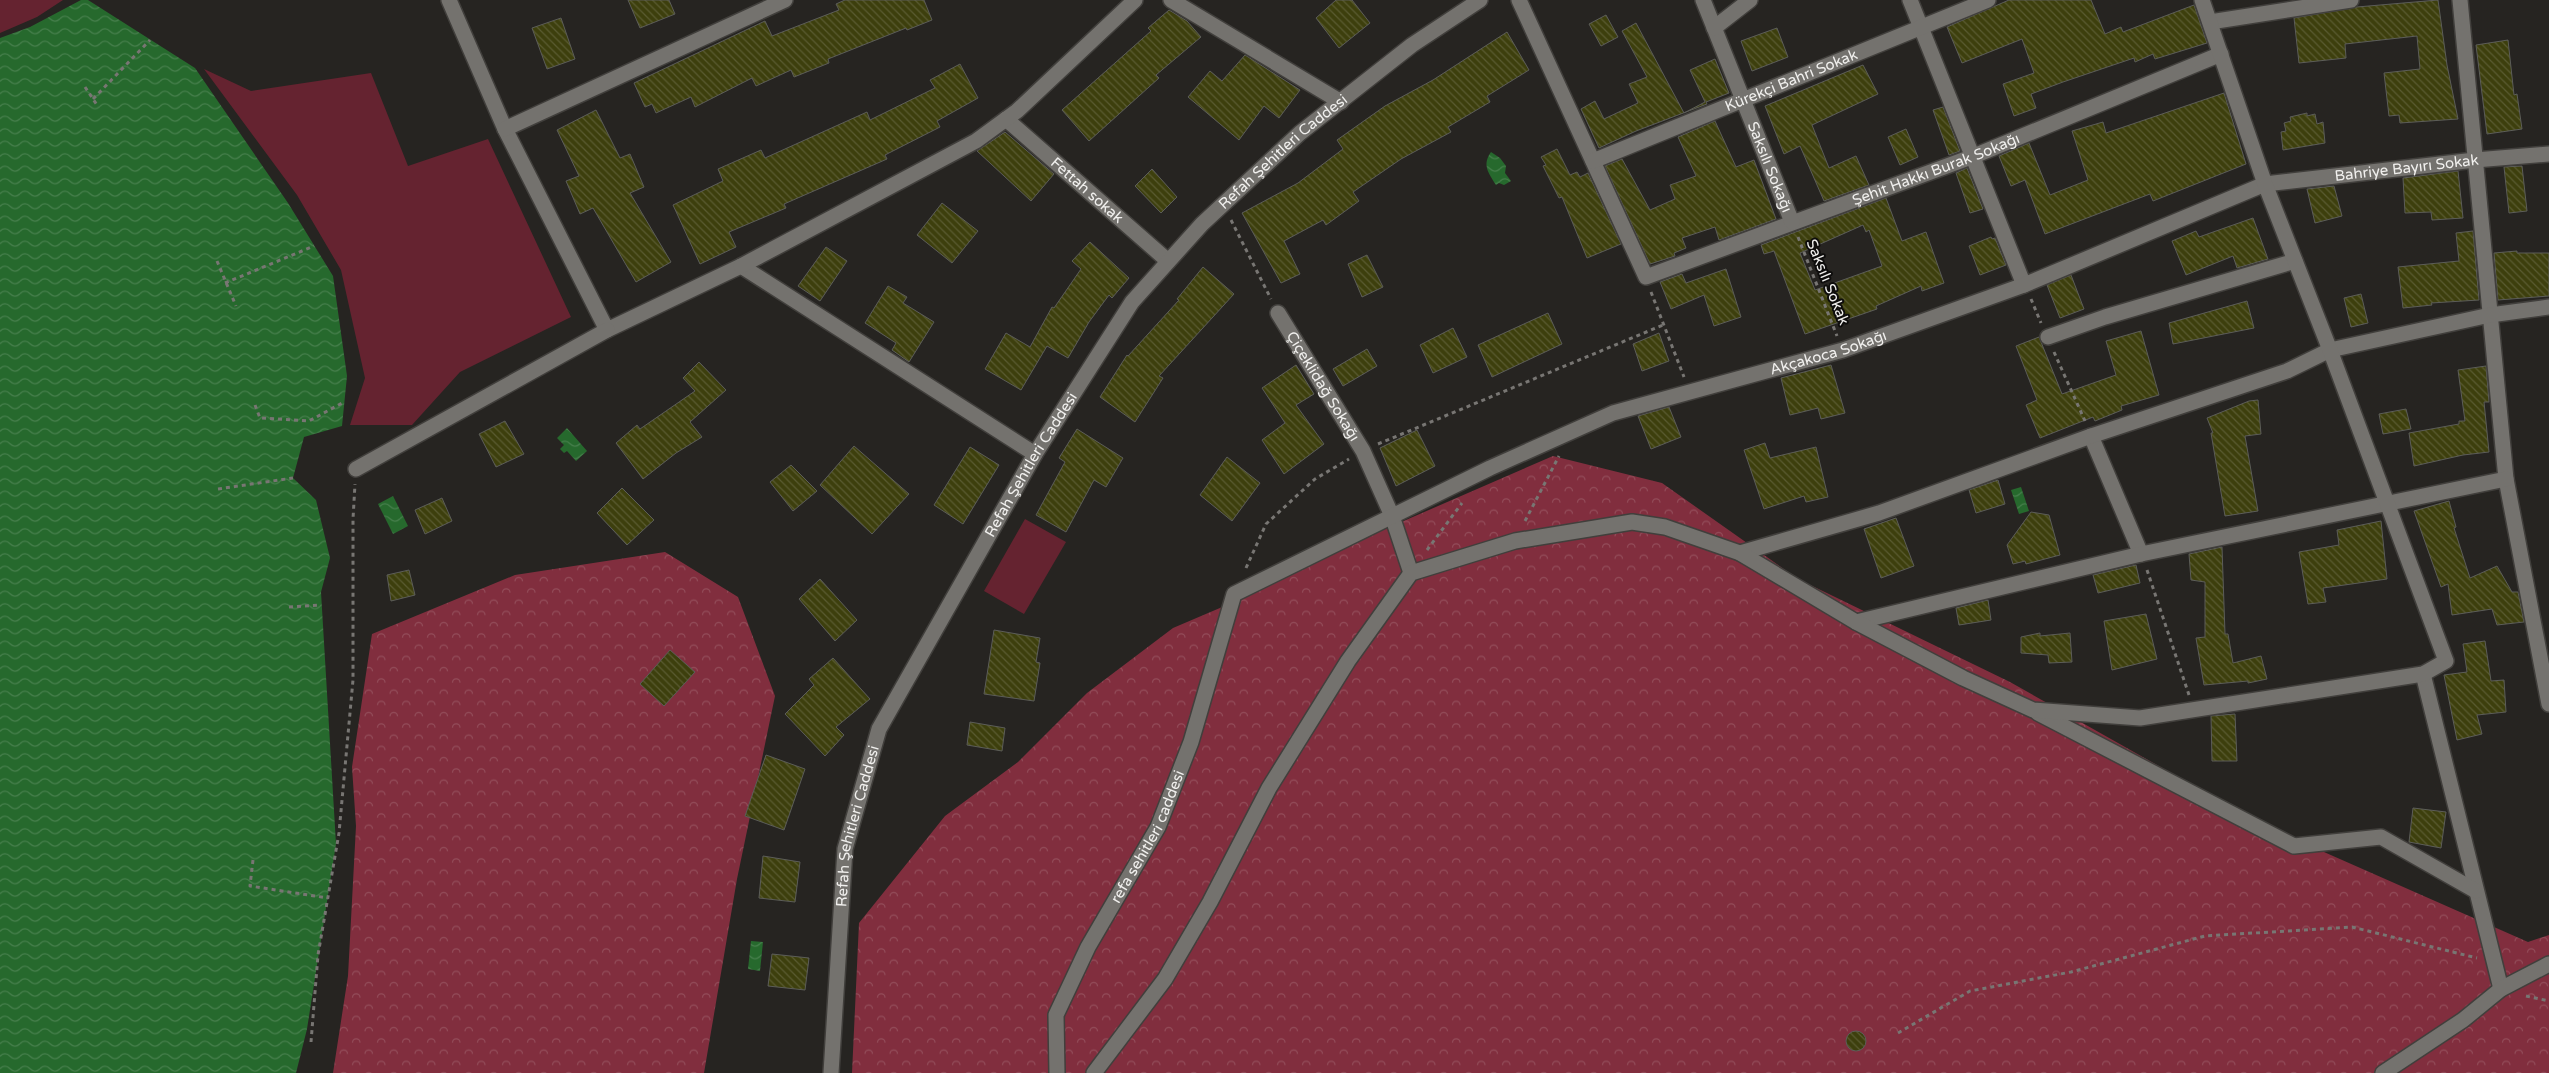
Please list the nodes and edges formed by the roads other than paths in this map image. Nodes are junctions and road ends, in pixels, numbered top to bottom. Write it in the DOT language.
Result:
graph roads {
  1 [pos="449,0"];
  2 [pos="785,0"];
  3 [pos="1135,0"];
  4 [pos="1171,0"];
  5 [pos="1480,0"];
  6 [pos="1519,0"];
  7 [pos="1703,0"];
  8 [pos="1750,0"];
  9 [pos="1910,0"];
  10 [pos="1988,0"];
  11 [pos="2202,0"];
  12 [pos="2352,0"];
  13 [pos="2460,0"];
  14 [pos="2210,22"];
  15 [pos="1714,28"];
  16 [pos="1921,28"];
  17 [pos="2221,54"];
  18 [pos="1744,101"];
  19 [pos="1341,102"];
  20 [pos="1006,119"];
  21 [pos="505,129"];
  22 [pos="2549,154"];
  23 [pos="1974,156"];
  24 [pos="2475,160"];
  25 [pos="1593,162"];
  26 [pos="2265,184"];
  27 [pos="1792,222"];
  28 [pos="1168,261"];
  29 [pos="2295,261"];
  30 [pos="742,266"];
  31 [pos="2024,285"];
  32 [pos="2549,307"];
  33 [pos="1278,313"];
  34 [pos="2490,315"];
  35 [pos="607,330"];
  36 [pos="2048,337"];
  37 [pos="2330,350"];
  38 [pos="2092,436"];
  39 [pos="1035,454"];
  40 [pos="356,469"];
  41 [pos="2506,479"];
  42 [pos="2385,502"];
  43 [pos="1392,516"];
  44 [pos="1740,553"];
  45 [pos="2141,554"];
  46 [pos="1411,573"];
  47 [pos="1234,594"];
  48 [pos="1856,622"];
  49 [pos="2423,674"];
  50 [pos="2549,704"];
  51 [pos="2033,710"];
  52 [pos="2476,891"];
  53 [pos="2549,964"];
  54 [pos="2501,990"];
  55 [pos="831,1073"];
  56 [pos="1057,1073"];
  57 [pos="1094,1073"];
  58 [pos="2383,1073"];
  1 -- 21 [label="street"];
  2 -- 21 [label="street"];
  3 -- 20 [label="street"];
  4 -- 19 [label="street"];
  5 -- 19 [label="street, Refah Şehitleri Caddesi"];
  6 -- 25 [label="street"];
  7 -- 15 [label="street, Saksılı Sokağı"];
  8 -- 15 [label="street"];
  9 -- 16 [label="street"];
  10 -- 16 [label="street, Kürekçi Bahri Sokak"];
  11 -- 14 [label="street"];
  12 -- 14 [label="street"];
  13 -- 24 [label="street"];
  14 -- 17 [label="street"];
  15 -- 18 [label="street, Saksılı Sokağı"];
  16 -- 18 [label="street, Kürekçi Bahri Sokak"];
  16 -- 23 [label="street"];
  17 -- 23 [label="street, Şehit Hakkı Burak Sokağı"];
  17 -- 26 [label="street"];
  18 -- 25 [label="street, Kürekçi Bahri Sokak"];
  18 -- 27 [label="street, Saksılı Sokağı"];
  19 -- 28 [label="street, Refah Şehitleri Caddesi"];
  20 -- 28 [label="street, Fettah sokak"];
  20 -- 30 [label="street"];
  21 -- 35 [label="street"];
  22 -- 24 [label="street, Bahriye Bayırı Sokak"];
  23 -- 27 [label="street, Şehit Hakkı Burak Sokağı"];
  23 -- 31 [label="street"];
  24 -- 26 [label="street, Bahriye Bayırı Sokak"];
  24 -- 34 [label="street"];
  25 -- 27 [label="street, Şehit Hakkı Burak Sokağı"];
  26 -- 29 [label="street"];
  26 -- 31 [label="street, Akçakoca Sokağı"];
  28 -- 39 [label="street, Refah Şehitleri Caddesi"];
  29 -- 36 [label="street"];
  29 -- 37 [label="street"];
  30 -- 35 [label="street"];
  30 -- 39 [label="street"];
  31 -- 43 [label="street, Akçakoca Sokağı"];
  32 -- 34 [label="street"];
  33 -- 43 [label="street, Çiçeklidağ Sokağı"];
  34 -- 37 [label="street"];
  34 -- 41 [label="street"];
  35 -- 40 [label="street"];
  37 -- 38 [label="street"];
  37 -- 42 [label="street"];
  38 -- 44 [label="street"];
  38 -- 45 [label="street"];
  39 -- 55 [label="street, Refah Şehitleri Caddesi"];
  41 -- 42 [label="street"];
  41 -- 50 [label="street"];
  42 -- 45 [label="street"];
  42 -- 49 [label="street"];
  43 -- 46 [label="street, Çiçeklidağ Sokağı"];
  43 -- 47 [label="street, Akçakoca Sokağı"];
  44 -- 46 [label="street"];
  44 -- 48 [label="street"];
  45 -- 48 [label="street"];
  46 -- 57 [label="street"];
  47 -- 56 [label="street, refa sehitleri caddesi"];
  48 -- 51 [label="street"];
  49 -- 51 [label="street"];
  49 -- 52 [label="street"];
  51 -- 52 [label="street"];
  52 -- 54 [label="street"];
  53 -- 54 [label="street"];
  54 -- 58 [label="street"];
}
